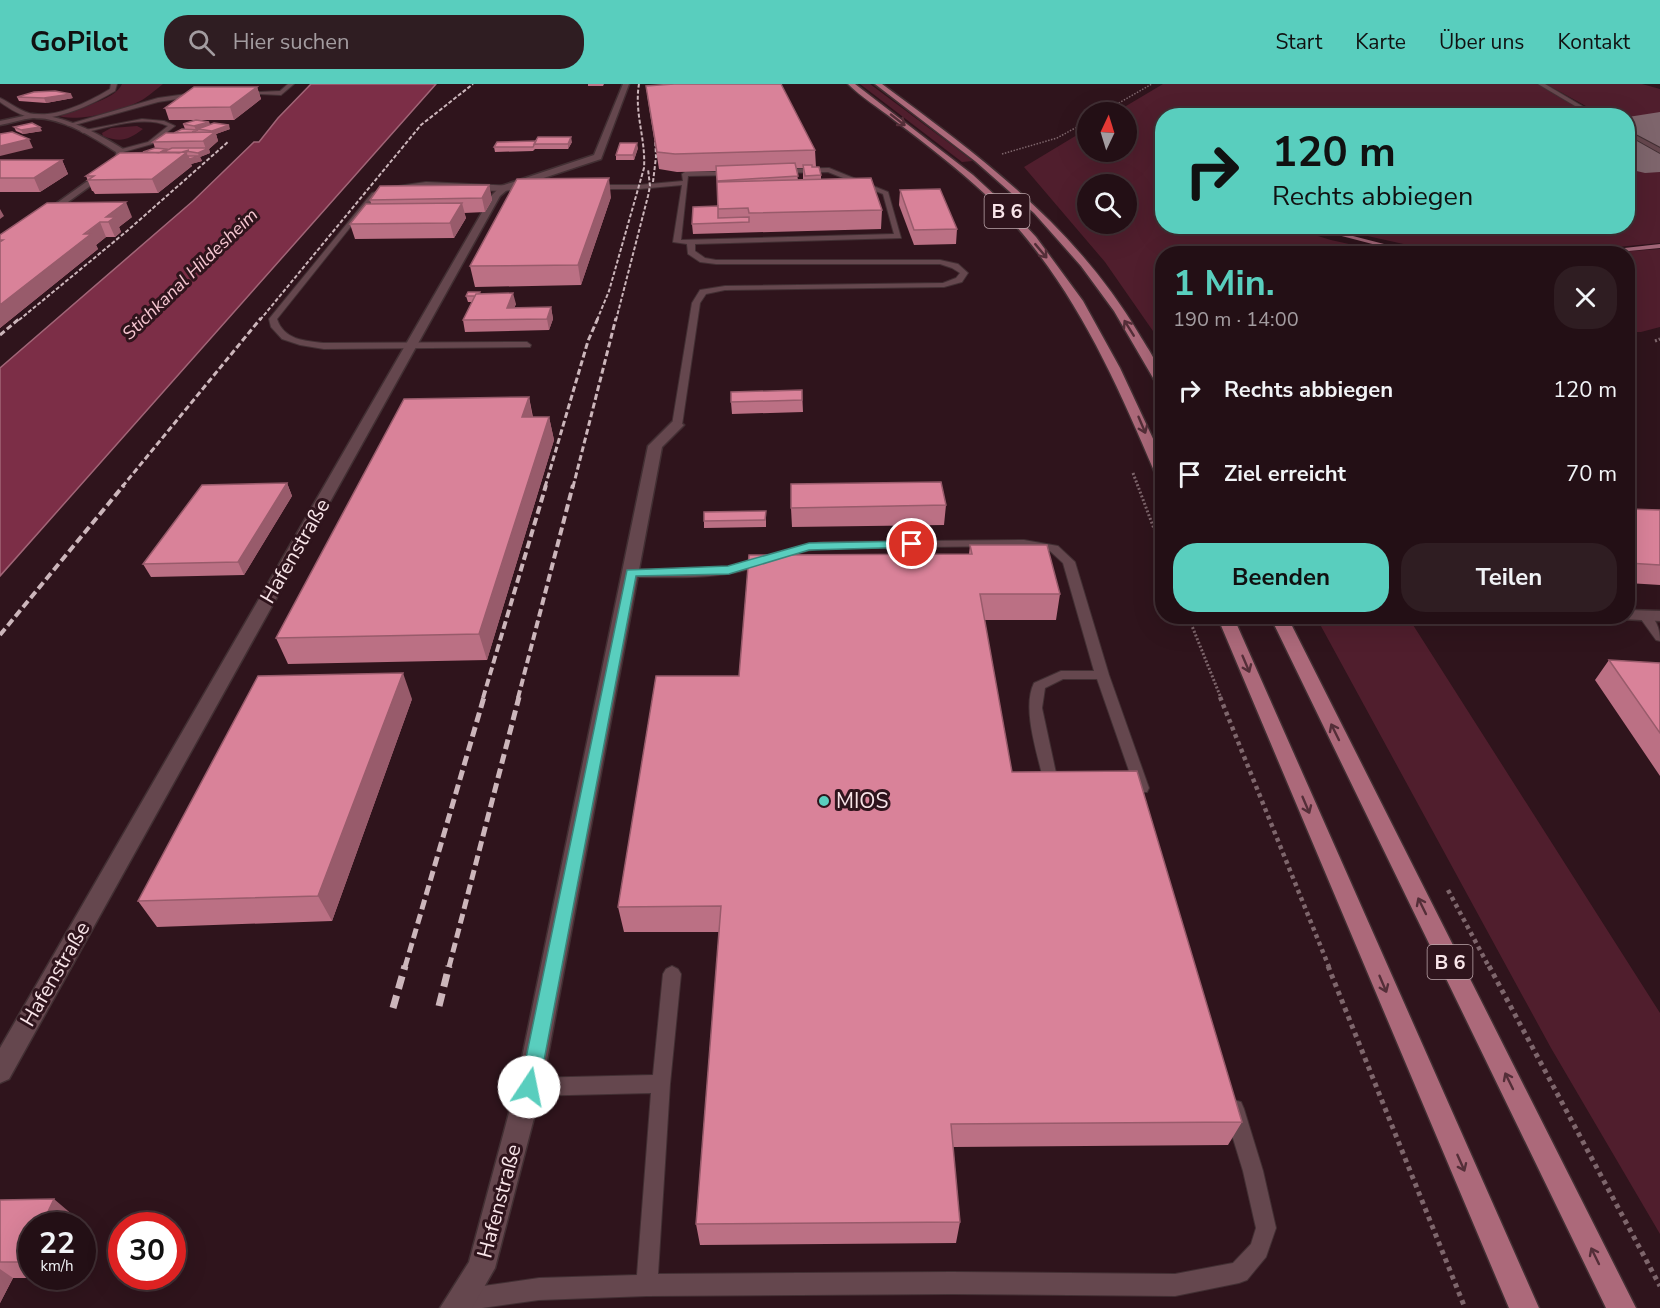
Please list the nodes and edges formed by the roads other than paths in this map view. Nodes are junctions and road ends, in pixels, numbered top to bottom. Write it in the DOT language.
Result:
graph roads {
  1 [pos="114,84"];
  2 [pos="291,84"];
  3 [pos="626,84"];
  4 [pos="851,84"];
  5 [pos="878,84"];
  6 [pos="1541,84"];
  7 [pos="210,93"];
  8 [pos="238,93"];
  9 [pos="0,100"];
  10 [pos="1583,108"];
  11 [pos="35,116"];
  12 [pos="0,123"];
  13 [pos="69,125"];
  14 [pos="83,131"];
  15 [pos="1635,137"];
  16 [pos="120,151"];
  17 [pos="1660,151"];
  18 [pos="745,172"];
  19 [pos="769,172"];
  20 [pos="686,183"];
  21 [pos="504,188"];
  22 [pos="526,188"];
  23 [pos="583,188"];
  24 [pos="33,224"];
  25 [pos="691,242"];
  26 [pos="412,345"];
  27 [pos="527,345"];
  28 [pos="1155,371"];
  29 [pos="677,425"];
  30 [pos="1155,457"];
  31 [pos="631,573"];
  32 [pos="1644,616"];
  33 [pos="1228,624"];
  34 [pos="1282,624"];
  35 [pos="1660,637"];
  36 [pos="1102,675"];
  37 [pos="1052,787"];
  38 [pos="1149,810"];
  39 [pos="672,974"];
  40 [pos="0,1071"];
  41 [pos="661,1084"];
  42 [pos="529,1087"];
  43 [pos="1228,1089"];
  44 [pos="647,1285"];
  45 [pos="457,1304"];
  46 [pos="1524,1308"];
  47 [pos="1621,1308"];
  1 -- 11 [label="lane"];
  2 -- 8 [label="lane"];
  3 -- 21 [label="street"];
  4 -- 30 [label="main road, B 6, one-way"];
  28 -- 5 [label="main road, B 6, one-way"];
  6 -- 10 [label="lane"];
  7 -- 13 [label="lane"];
  9 -- 11 [label="lane"];
  11 -- 12 [label="street"];
  11 -- 13 [label="street"];
  13 -- 14 [label="street"];
  14 -- 16 [label="street"];
  14 -- 16 [label="lane"];
  15 -- 17 [label="lane"];
  16 -- 24 [label="street"];
  18 -- 20 [label="lane"];
  19 -- 25 [label="lane"];
  20 -- 23 [label="lane"];
  20 -- 25 [label="lane"];
  21 -- 22 [label="lane"];
  21 -- 26 [label="street, Hafenstraße"];
  21 -- 26 [label="lane"];
  25 -- 29 [label="lane"];
  26 -- 27 [label="lane"];
  26 -- 40 [label="street, Hafenstraße"];
  29 -- 31 [label="street, Hafenstraße"];
  31 -- 36 [label="lane"];
  31 -- 42 [label="street, Hafenstraße"];
  32 -- 35 [label="lane"];
  33 -- 46 [label="main road, one-way"];
  47 -- 34 [label="main road, B 6, one-way"];
  36 -- 37 [label="lane"];
  36 -- 38 [label="lane"];
  39 -- 41 [label="lane"];
  41 -- 42 [label="lane"];
  41 -- 44 [label="lane"];
  42 -- 45 [label="street, Hafenstraße"];
  43 -- 44 [label="lane"];
  44 -- 45 [label="lane"];
}
